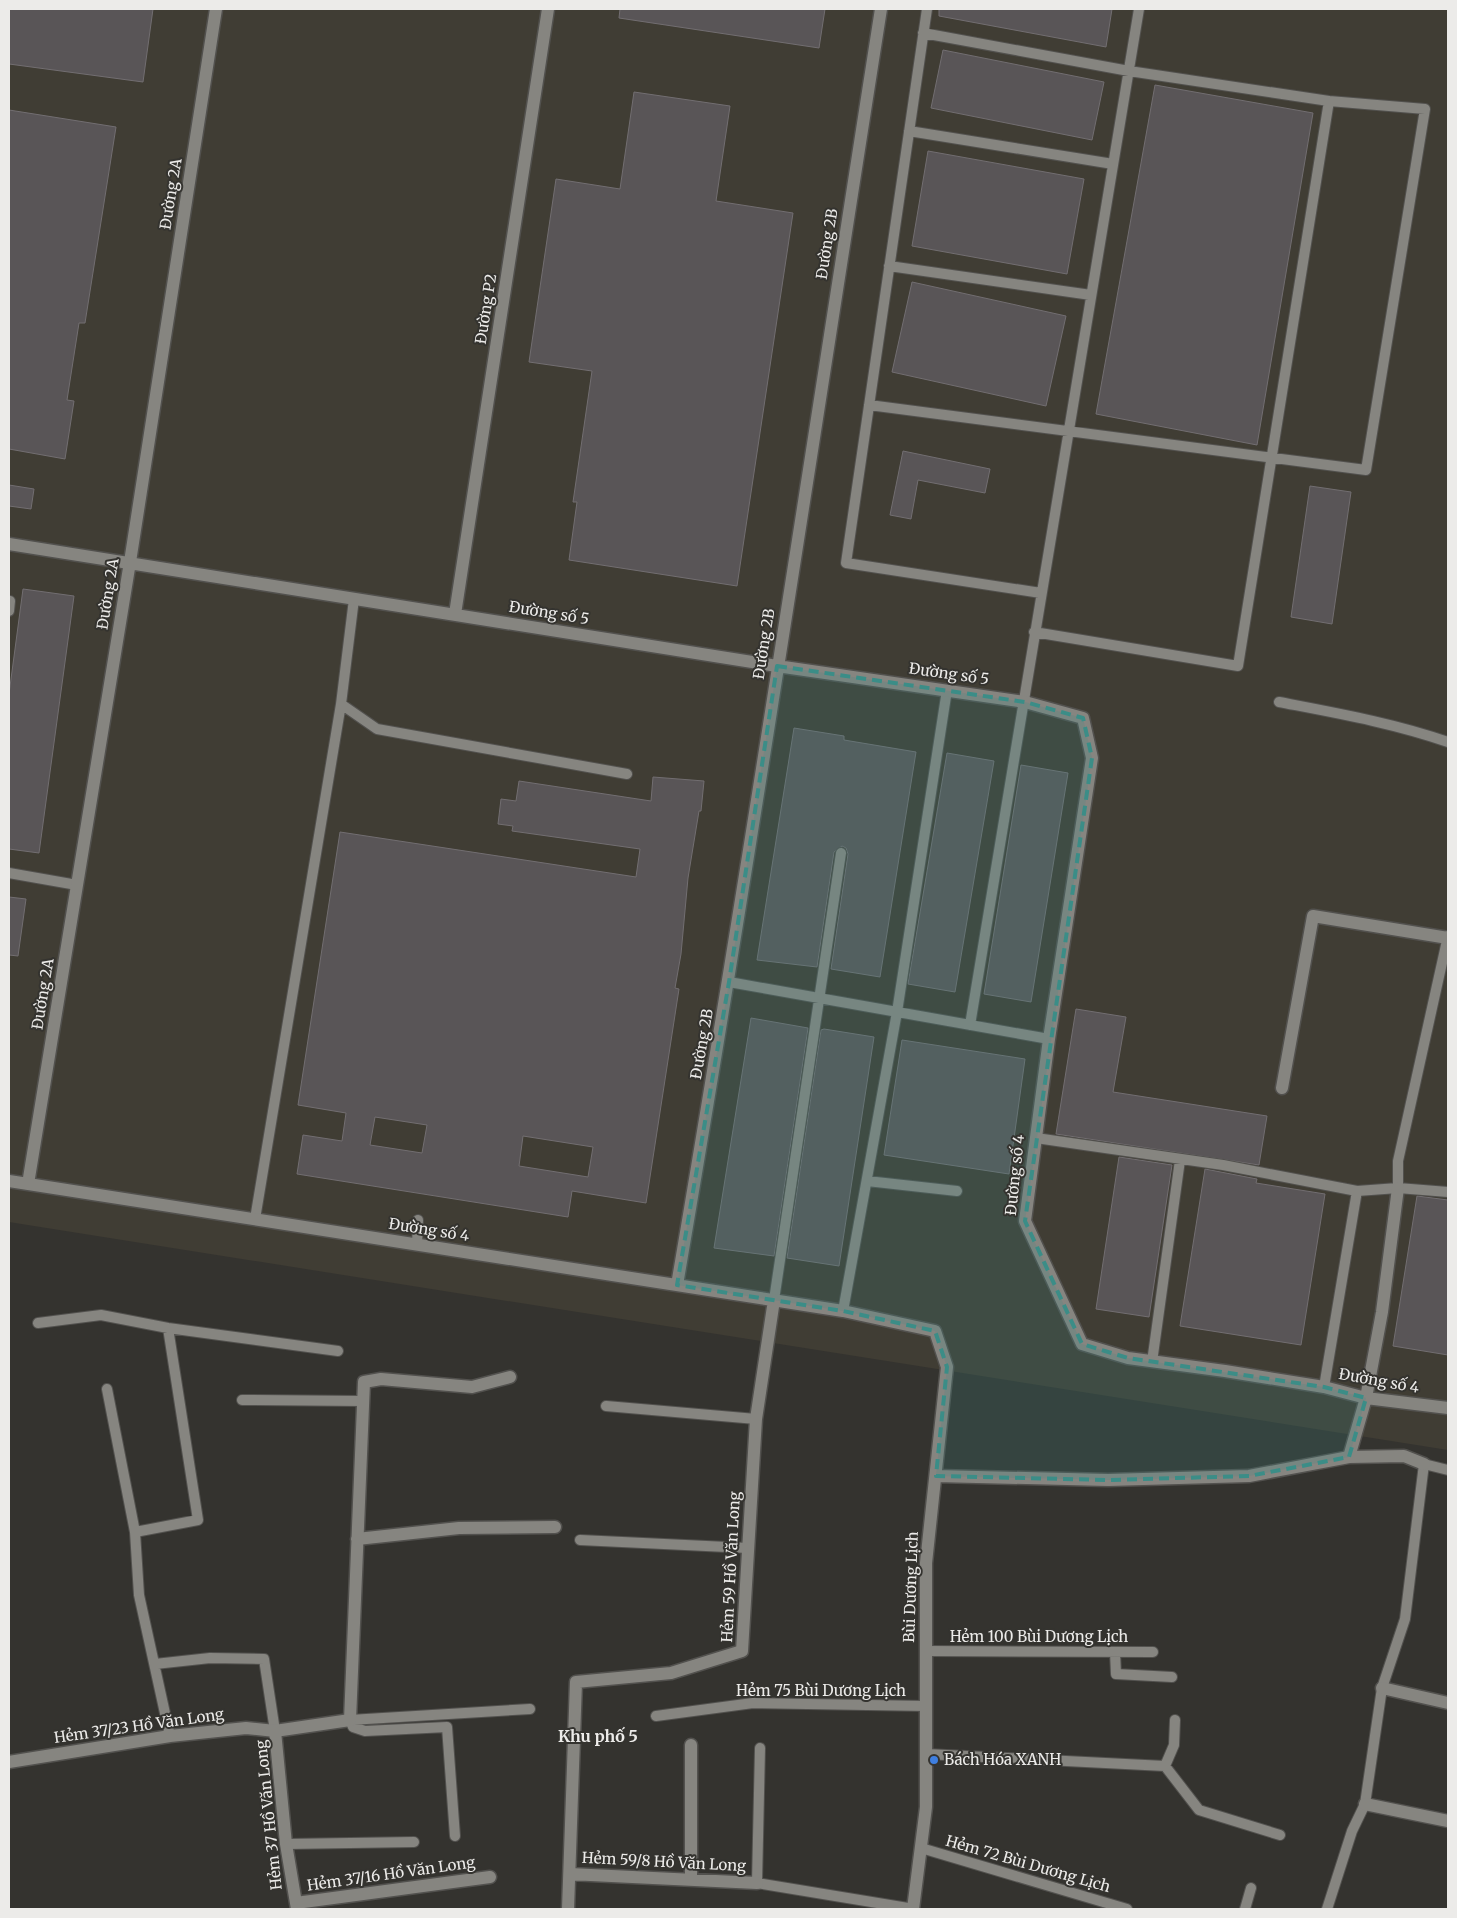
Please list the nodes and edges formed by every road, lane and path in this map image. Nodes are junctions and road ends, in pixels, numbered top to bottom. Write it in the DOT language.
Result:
graph roads {
  1 [pos="216,9"];
  2 [pos="548,9"];
  3 [pos="881,9"];
  4 [pos="927,9"];
  5 [pos="1139,9"];
  6 [pos="923,33"];
  7 [pos="1129,71"];
  8 [pos="1329,101"];
  9 [pos="909,131"];
  10 [pos="1113,164"];
  11 [pos="889,266"];
  12 [pos="1091,295"];
  13 [pos="869,405"];
  14 [pos="1068,432"];
  15 [pos="1272,457"];
  16 [pos="9,544"];
  17 [pos="130,562"];
  18 [pos="1041,593"];
  19 [pos="354,598"];
  20 [pos="455,614"];
  21 [pos="1034,632"];
  22 [pos="777,666"];
  23 [pos="947,690"];
  24 [pos="1025,702"];
  25 [pos="1279,702"];
  26 [pos="342,704"];
  27 [pos="1083,718"];
  28 [pos="1448,742"];
  29 [pos="627,774"];
  30 [pos="841,853"];
  31 [pos="9,873"];
  32 [pos="78,885"];
  33 [pos="1448,937"];
  34 [pos="729,982"];
  35 [pos="819,998"];
  36 [pos="897,1012"];
  37 [pos="970,1025"];
  38 [pos="1049,1039"];
  39 [pos="1282,1088"];
  40 [pos="1036,1138"];
  41 [pos="1180,1160"];
  42 [pos="9,1181"];
  43 [pos="867,1181"];
  44 [pos="28,1184"];
  45 [pos="1398,1188"];
  46 [pos="1357,1190"];
  47 [pos="957,1191"];
  48 [pos="1448,1192"];
  49 [pos="255,1219"];
  50 [pos="418,1220"];
  51 [pos="417,1244"];
  52 [pos="677,1285"];
  53 [pos="774,1300"];
  54 [pos="843,1311"];
  55 [pos="38,1323"];
  56 [pos="168,1328"];
  57 [pos="338,1351"];
  58 [pos="1152,1362"];
  59 [pos="510,1377"];
  60 [pos="1324,1387"];
  61 [pos="107,1388"];
  62 [pos="1366,1398"];
  63 [pos="242,1400"];
  64 [pos="363,1400"];
  65 [pos="606,1406"];
  66 [pos="1448,1408"];
  67 [pos="756,1419"];
  68 [pos="1349,1457"];
  69 [pos="1424,1464"];
  70 [pos="1448,1470"];
  71 [pos="936,1476"];
  72 [pos="555,1527"];
  73 [pos="135,1532"];
  74 [pos="357,1539"];
  75 [pos="580,1540"];
  76 [pos="748,1548"];
  77 [pos="926,1651"];
  78 [pos="1115,1652"];
  79 [pos="1153,1652"];
  80 [pos="155,1664"];
  81 [pos="1172,1677"];
  82 [pos="1382,1688"];
  83 [pos="1448,1703"];
  84 [pos="927,1706"];
  85 [pos="530,1709"];
  86 [pos="656,1716"];
  87 [pos="350,1720"];
  88 [pos="1175,1720"];
  89 [pos="275,1731"];
  90 [pos="170,1736"];
  91 [pos="692,1745"];
  92 [pos="760,1748"];
  93 [pos="926,1754"];
  94 [pos="9,1762"];
  95 [pos="1164,1766"];
  96 [pos="1365,1804"];
  97 [pos="1448,1820"];
  98 [pos="1280,1835"];
  99 [pos="455,1836"];
  100 [pos="414,1842"];
  101 [pos="286,1844"];
  102 [pos="921,1848"];
  103 [pos="570,1874"];
  104 [pos="490,1877"];
  105 [pos="691,1879"];
  106 [pos="757,1883"];
  107 [pos="1251,1888"];
  108 [pos="296,1906"];
  109 [pos="568,1909"];
  110 [pos="914,1909"];
  111 [pos="1127,1909"];
  112 [pos="1245,1909"];
  113 [pos="1327,1909"];
  1 -- 17 [label="street, Đường 2A"];
  2 -- 20 [label="street, Đường P2"];
  3 -- 22 [label="street, Đường 2B"];
  4 -- 6 [label="lane"];
  5 -- 7 [label="lane"];
  6 -- 7 [label="lane"];
  6 -- 9 [label="lane"];
  7 -- 8 [label="lane"];
  7 -- 10 [label="lane"];
  8 -- 15 [label="lane"];
  8 -- 15 [label="lane"];
  9 -- 10 [label="lane"];
  9 -- 11 [label="lane"];
  10 -- 12 [label="lane"];
  11 -- 12 [label="lane"];
  11 -- 13 [label="lane"];
  12 -- 14 [label="lane"];
  13 -- 14 [label="lane"];
  13 -- 18 [label="lane"];
  14 -- 15 [label="lane"];
  14 -- 18 [label="lane"];
  15 -- 21 [label="lane"];
  16 -- 17 [label="street, Đường số 5"];
  17 -- 19 [label="street, Đường số 5"];
  17 -- 32 [label="street, Đường 2A"];
  18 -- 21 [label="lane"];
  19 -- 20 [label="street, Đường số 5"];
  19 -- 26 [label="lane"];
  20 -- 22 [label="street, Đường số 5"];
  21 -- 24 [label="lane"];
  22 -- 23 [label="street, Đường số 5"];
  22 -- 34 [label="street, Đường 2B"];
  23 -- 24 [label="street, Đường số 5"];
  23 -- 36 [label="lane"];
  24 -- 27 [label="street, Đường số 5"];
  24 -- 37 [label="lane"];
  25 -- 28 [label="lane"];
  26 -- 29 [label="lane"];
  26 -- 49 [label="lane"];
  27 -- 38 [label="street, Đường số 4"];
  30 -- 35 [label="lane"];
  31 -- 32 [label="lane"];
  32 -- 44 [label="street, Đường 2A"];
  33 -- 39 [label="street"];
  33 -- 45 [label="lane"];
  34 -- 35 [label="lane"];
  34 -- 52 [label="street, Đường 2B"];
  35 -- 36 [label="lane"];
  35 -- 53 [label="lane"];
  36 -- 37 [label="lane"];
  36 -- 43 [label="lane"];
  37 -- 38 [label="lane"];
  38 -- 40 [label="street, Đường số 4"];
  40 -- 41 [label="lane"];
  40 -- 58 [label="street, Đường số 4"];
  41 -- 46 [label="lane"];
  41 -- 58 [label="lane"];
  42 -- 44 [label="street, Đường số 4"];
  43 -- 47 [label="lane"];
  43 -- 54 [label="lane"];
  44 -- 49 [label="street, Đường số 4"];
  45 -- 46 [label="lane"];
  45 -- 48 [label="lane"];
  45 -- 62 [label="street"];
  46 -- 60 [label="lane"];
  49 -- 51 [label="street, Đường số 4"];
  50 -- 51 [label="lane"];
  51 -- 52 [label="street, Đường số 4"];
  52 -- 53 [label="street, Đường số 4"];
  53 -- 54 [label="street, Đường số 4"];
  53 -- 67 [label="street, Hẻm 59 Hồ Văn Long"];
  54 -- 71 [label="street, Bùi Dương Lịch"];
  55 -- 56 [label="lane"];
  56 -- 57 [label="lane"];
  56 -- 73 [label="lane"];
  58 -- 60 [label="street, Đường số 4"];
  59 -- 64 [label="street"];
  60 -- 62 [label="street, Đường số 4"];
  61 -- 73 [label="lane"];
  62 -- 66 [label="street, Đường số 4"];
  62 -- 68 [label="street"];
  63 -- 64 [label="lane"];
  64 -- 74 [label="street"];
  65 -- 67 [label="lane"];
  67 -- 76 [label="street, Hẻm 59 Hồ Văn Long"];
  68 -- 69 [label="street"];
  68 -- 71 [label="street"];
  69 -- 70 [label="lane"];
  69 -- 82 [label="lane"];
  71 -- 77 [label="street, Bùi Dương Lịch"];
  72 -- 74 [label="street"];
  73 -- 80 [label="lane"];
  74 -- 87 [label="street"];
  75 -- 76 [label="lane"];
  76 -- 103 [label="street, Hẻm 59 Hồ Văn Long"];
  77 -- 78 [label="lane, Hẻm 100 Bùi Dương Lịch"];
  77 -- 84 [label="street, Bùi Dương Lịch"];
  78 -- 79 [label="lane, Hẻm 100 Bùi Dương Lịch"];
  78 -- 81 [label="lane"];
  80 -- 89 [label="lane"];
  80 -- 90 [label="lane"];
  82 -- 83 [label="street"];
  82 -- 96 [label="lane"];
  84 -- 86 [label="lane, Hẻm 75 Bùi Dương Lịch"];
  84 -- 93 [label="street, Bùi Dương Lịch"];
  85 -- 87 [label="lane"];
  87 -- 89 [label="street, Hẻm 37 Hồ Văn Long"];
  87 -- 99 [label="lane"];
  88 -- 95 [label="lane"];
  89 -- 90 [label="street, Hẻm 37/23 Hồ Văn Long"];
  89 -- 101 [label="street, Hẻm 37 Hồ Văn Long"];
  90 -- 94 [label="street, Hẻm 37/23 Hồ Văn Long"];
  91 -- 105 [label="street"];
  92 -- 106 [label="lane"];
  93 -- 95 [label="lane"];
  93 -- 102 [label="street, Bùi Dương Lịch"];
  95 -- 98 [label="lane"];
  96 -- 97 [label="street"];
  96 -- 113 [label="lane"];
  100 -- 101 [label="lane"];
  101 -- 108 [label="street, Hẻm 37 Hồ Văn Long"];
  102 -- 110 [label="street, Bùi Dương Lịch"];
  102 -- 111 [label="lane, Hẻm 72 Bùi Dương Lịch"];
  103 -- 105 [label="street, Hẻm 59/8 Hồ Văn Long"];
  103 -- 109 [label="street, Hẻm 59 Hồ Văn Long"];
  104 -- 108 [label="street, Hẻm 37/16 Hồ Văn Long"];
  105 -- 106 [label="street, Hẻm 59/8 Hồ Văn Long"];
  106 -- 110 [label="lane"];
  107 -- 112 [label="lane"];
}
